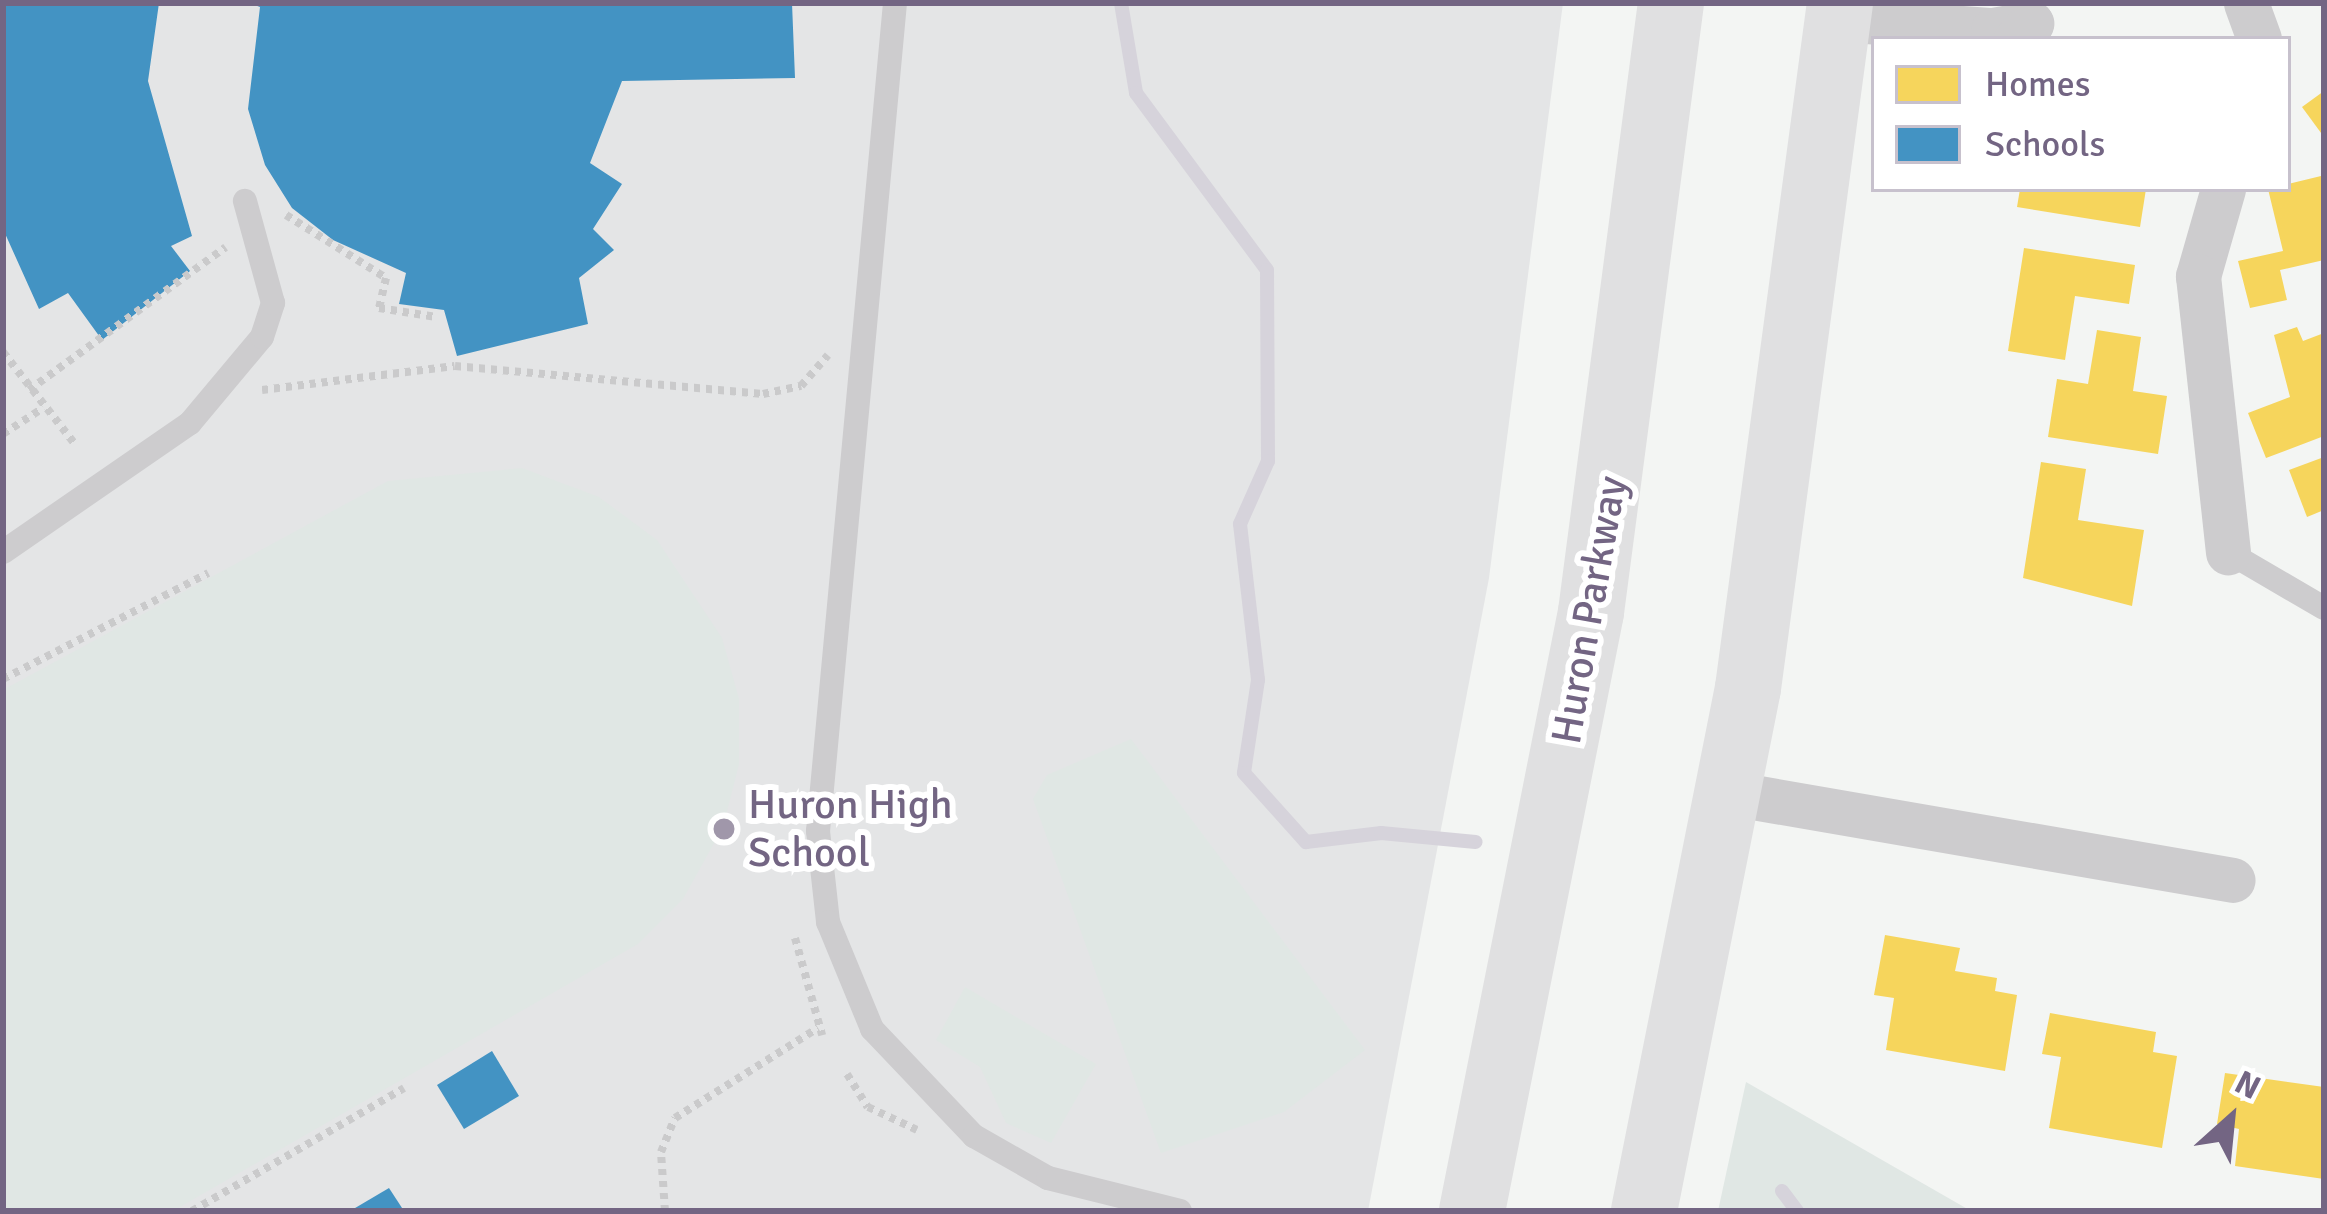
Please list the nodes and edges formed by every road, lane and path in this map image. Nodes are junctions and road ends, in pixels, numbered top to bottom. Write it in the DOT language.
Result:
graph roads {
  1 [pos="895,3"];
  2 [pos="1671,3"];
  3 [pos="2246,3"];
  4 [pos="2038,22"];
  5 [pos="1940,36"];
  6 [pos="2258,36"];
  7 [pos="1846,45"];
  8 [pos="2222,192"];
  9 [pos="245,201"];
  10 [pos="250,229"];
  11 [pos="436,317"];
  12 [pos="3,352"];
  13 [pos="813,375"];
  14 [pos="29,390"];
  15 [pos="43,408"];
  16 [pos="190,423"];
  17 [pos="3,434"];
  18 [pos="75,444"];
  19 [pos="3,552"];
  20 [pos="2228,553"];
  21 [pos="208,573"];
  22 [pos="2324,608"];
  23 [pos="3,679"];
  24 [pos="1730,793"];
  25 [pos="2233,880"];
  26 [pos="794,928"];
  27 [pos="1529,947"];
  28 [pos="404,1088"];
  29 [pos="193,1211"];
  30 [pos="665,1211"];
  31 [pos="1180,1211"];
  32 [pos="1472,1211"];
  33 [pos="1505,1211"];
  34 [pos="1644,1211"];
  1 -- 31 [label="lane"];
  2 -- 27 [label="main road, Huron Parkway"];
  3 -- 6 [label="street"];
  4 -- 5 [label="street"];
  7 -- 24 [label="main road"];
  8 -- 20 [label="street"];
  9 -- 10 [label="lane"];
  10 -- 11 [label="path"];
  10 -- 14 [label="path"];
  10 -- 16 [label="lane"];
  12 -- 14 [label="path"];
  13 -- 16 [label="path"];
  14 -- 15 [label="path"];
  15 -- 17 [label="path"];
  15 -- 18 [label="path"];
  16 -- 19 [label="lane"];
  20 -- 22 [label="lane"];
  21 -- 23 [label="path"];
  24 -- 25 [label="street"];
  24 -- 34 [label="main road"];
  26 -- 30 [label="path"];
  27 -- 32 [label="main road, Huron Parkway"];
  27 -- 33 [label="main road"];
  28 -- 29 [label="path"];
}
